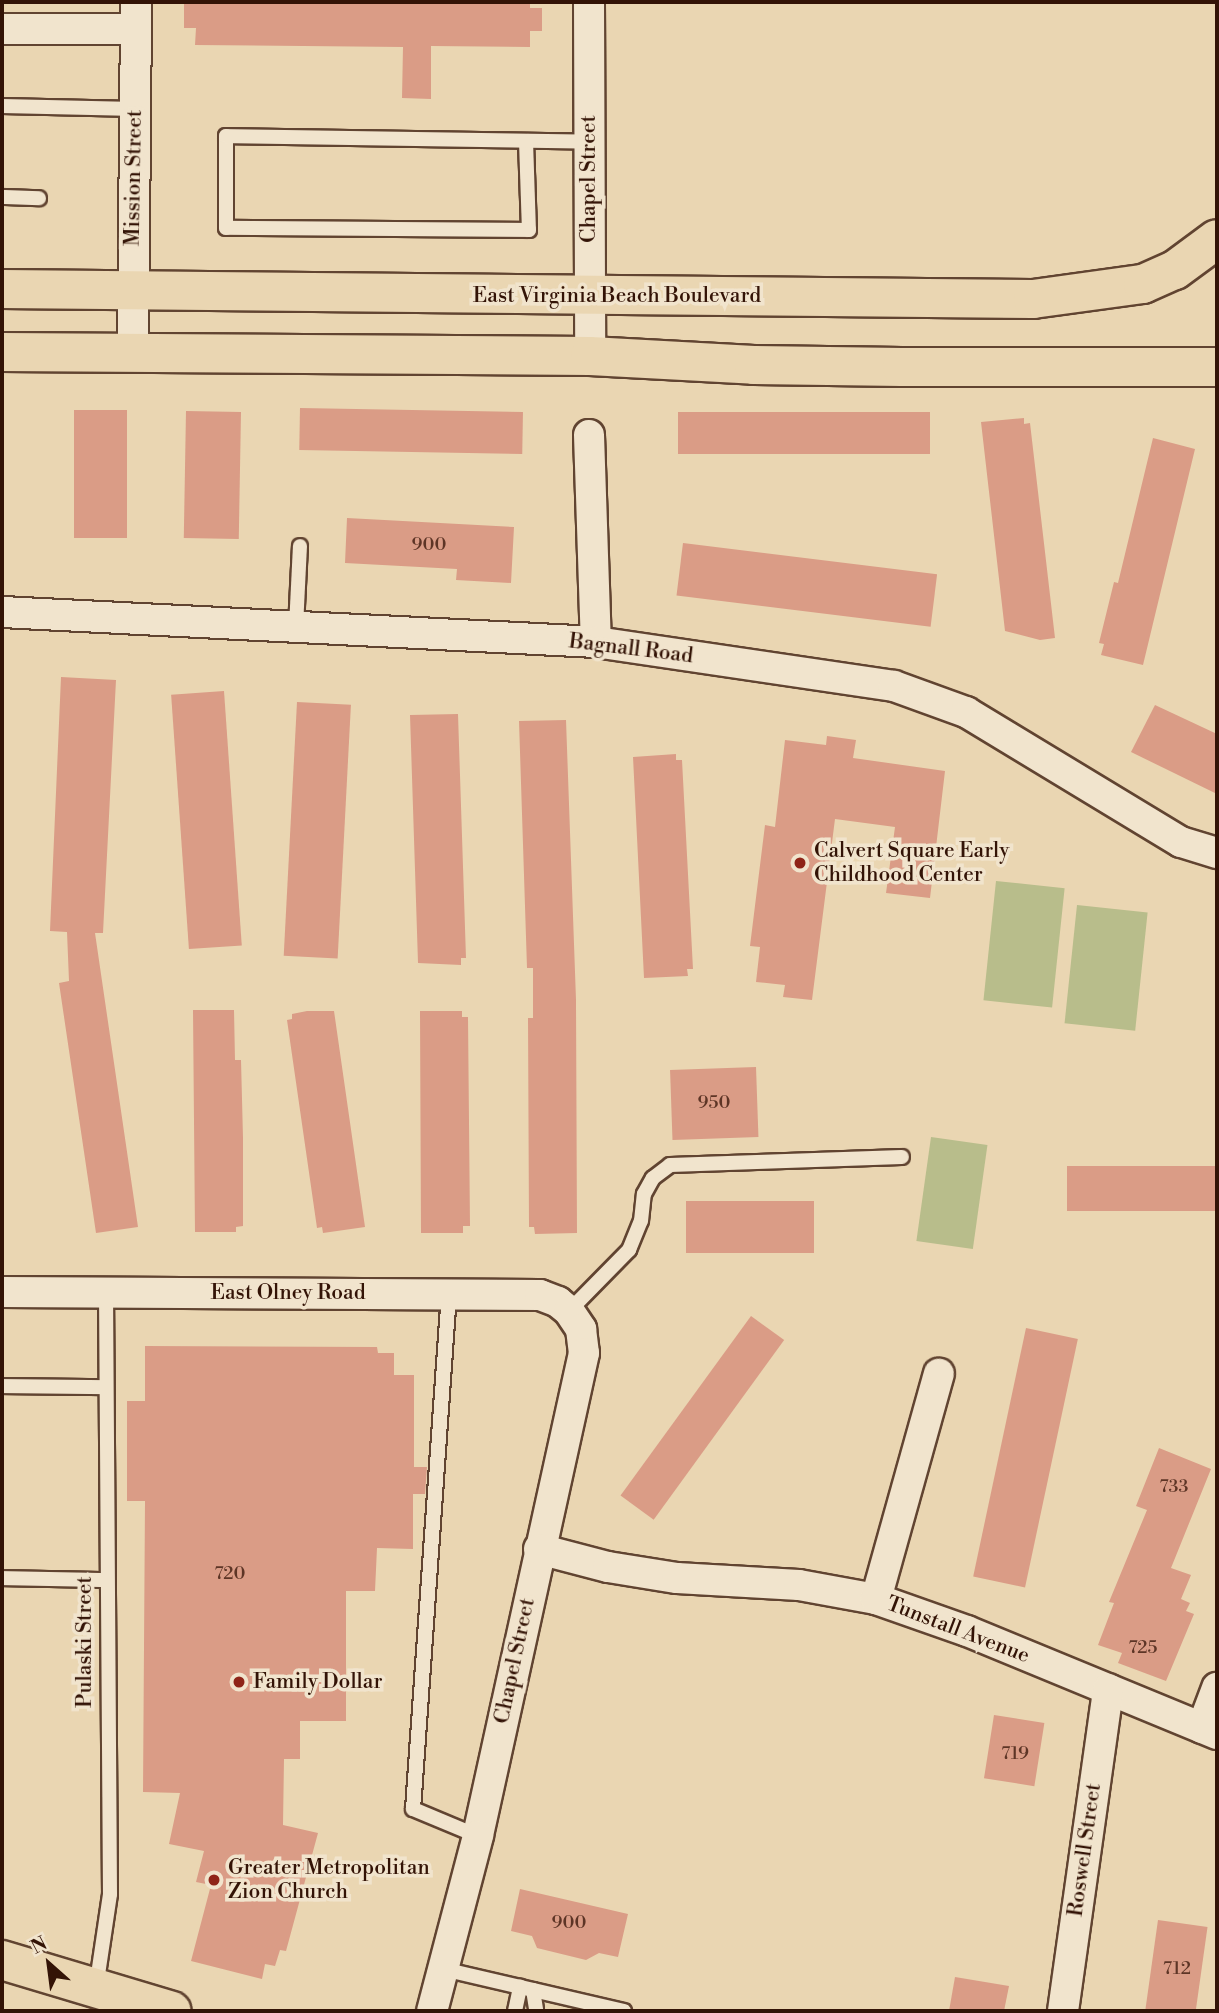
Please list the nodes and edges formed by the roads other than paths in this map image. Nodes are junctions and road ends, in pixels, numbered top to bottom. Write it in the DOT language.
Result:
graph roads {
  1 [pos="589,2"];
  2 [pos="136,16"];
  3 [pos="2,29"];
  4 [pos="2,106"];
  5 [pos="136,109"];
  6 [pos="526,141"];
  7 [pos="589,142"];
  8 [pos="2,197"];
  9 [pos="39,198"];
  10 [pos="1217,239"];
  11 [pos="2,289"];
  12 [pos="133,292"];
  13 [pos="590,294"];
  14 [pos="2,352"];
  15 [pos="133,354"];
  16 [pos="590,356"];
  17 [pos="1217,366"];
  18 [pos="589,435"];
  19 [pos="300,546"];
  20 [pos="2,612"];
  21 [pos="296,627"];
  22 [pos="596,642"];
  23 [pos="1217,853"];
  24 [pos="902,1157"];
  25 [pos="2,1292"];
  26 [pos="449,1293"];
  27 [pos="106,1294"];
  28 [pos="569,1311"];
  29 [pos="939,1374"];
  30 [pos="2,1386"];
  31 [pos="105,1387"];
  32 [pos="539,1549"];
  33 [pos="2,1578"];
  34 [pos="106,1580"];
  35 [pos="876,1599"];
  36 [pos="1217,1688"];
  37 [pos="1108,1689"];
  38 [pos="1210,1731"];
  39 [pos="478,1836"];
  40 [pos="2,1960"];
  41 [pos="443,1969"];
  42 [pos="526,1988"];
  43 [pos="95,1990"];
  44 [pos="554,1995"];
  45 [pos="584,2007"];
  46 [pos="536,2010"];
  47 [pos="172,2011"];
  48 [pos="432,2011"];
  49 [pos="515,2011"];
  50 [pos="557,2011"];
  51 [pos="618,2011"];
  52 [pos="1063,2011"];
  1 -- 7 [label="street, Chapel Street"];
  2 -- 3 [label="street"];
  2 -- 5 [label="street, Mission Street"];
  4 -- 5 [label="lane"];
  5 -- 12 [label="street, Mission Street"];
  6 -- 6 [label="lane"];
  6 -- 7 [label="lane"];
  7 -- 13 [label="street, Chapel Street"];
  8 -- 9 [label="lane"];
  10 -- 13 [label="main road, East Virginia Beach Boulevard"];
  11 -- 12 [label="main road, East Virginia Beach Boulevard"];
  12 -- 13 [label="main road, East Virginia Beach Boulevard"];
  12 -- 15 [label="street, Mission Street"];
  13 -- 16 [label="street, Chapel Street"];
  14 -- 15 [label="main road"];
  15 -- 16 [label="main road"];
  16 -- 17 [label="main road"];
  18 -- 22 [label="street"];
  19 -- 21 [label="lane"];
  20 -- 21 [label="street, Bagnall Road"];
  21 -- 22 [label="street, Bagnall Road"];
  22 -- 23 [label="street, Bagnall Road"];
  24 -- 28 [label="lane"];
  25 -- 27 [label="street, East Olney Road"];
  26 -- 27 [label="street, East Olney Road"];
  26 -- 28 [label="street, East Olney Road"];
  26 -- 39 [label="lane"];
  27 -- 31 [label="lane, Pulaski Street"];
  28 -- 32 [label="street, Chapel Street"];
  29 -- 35 [label="street, Tunstall Avenue"];
  30 -- 31 [label="lane"];
  31 -- 34 [label="lane, Pulaski Street"];
  32 -- 35 [label="street"];
  32 -- 39 [label="street, Chapel Street"];
  33 -- 34 [label="lane"];
  34 -- 43 [label="lane, Pulaski Street"];
  35 -- 37 [label="street, Tunstall Avenue"];
  36 -- 38 [label="street"];
  37 -- 38 [label="street, Tunstall Avenue"];
  37 -- 52 [label="street, Roswell Street"];
  39 -- 41 [label="street, Chapel Street"];
  40 -- 43 [label="main road"];
  41 -- 42 [label="lane"];
  41 -- 48 [label="street, Chapel Street"];
  42 -- 44 [label="lane"];
  42 -- 46 [label="lane"];
  42 -- 49 [label="lane"];
  43 -- 47 [label="main road"];
  44 -- 45 [label="lane"];
  44 -- 50 [label="lane"];
  45 -- 51 [label="lane"];
}
